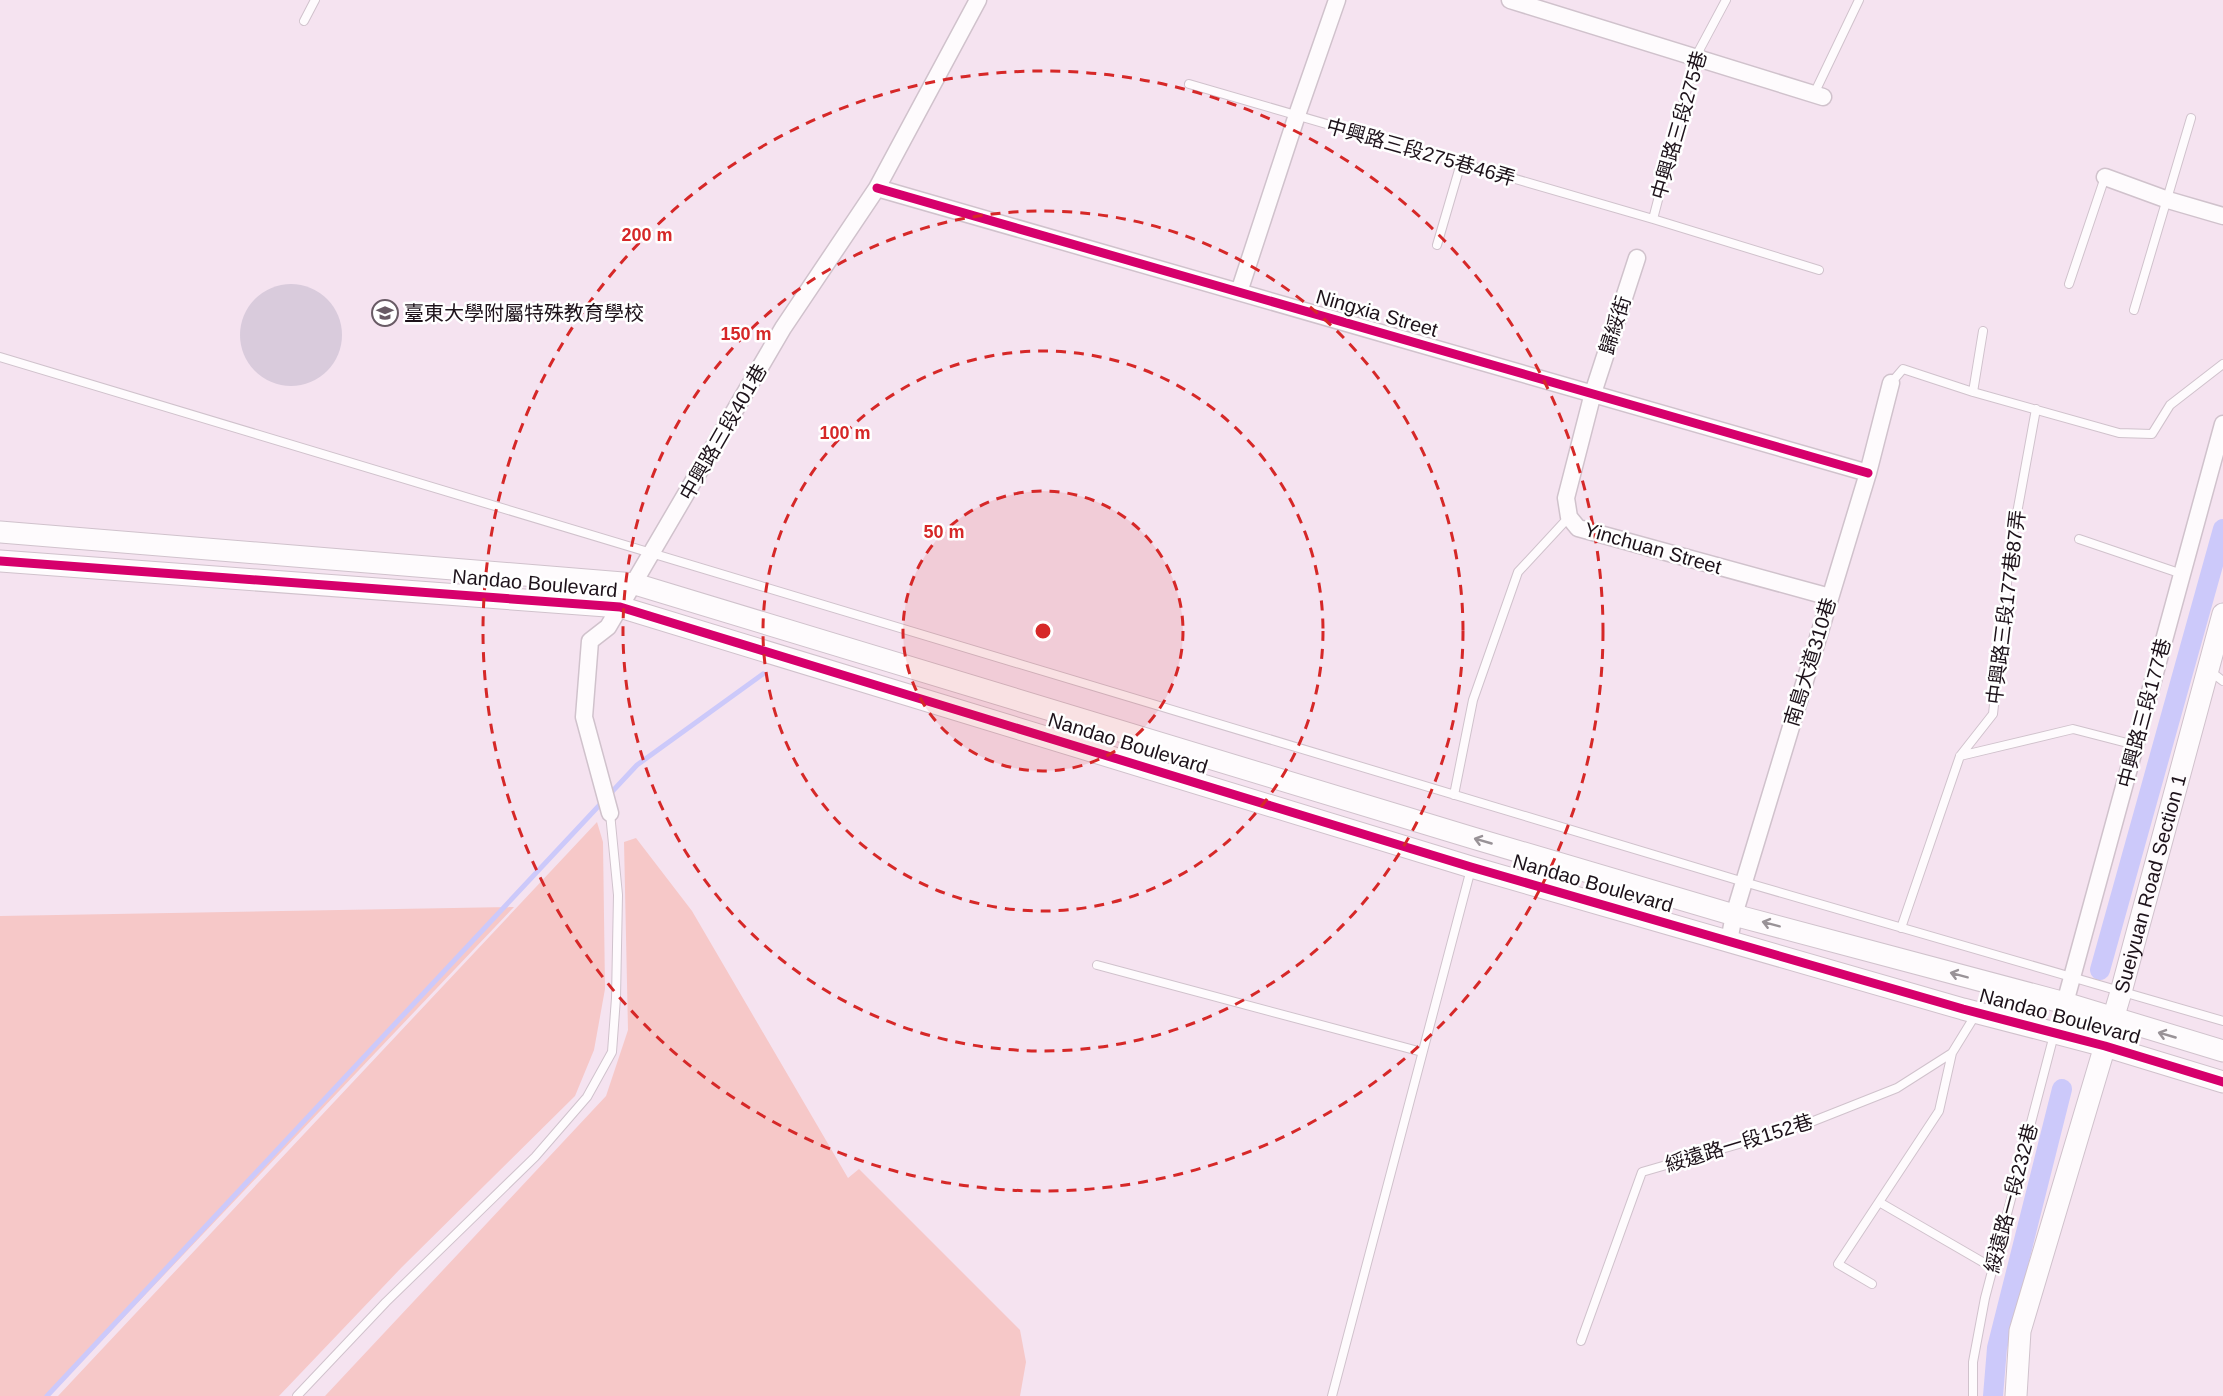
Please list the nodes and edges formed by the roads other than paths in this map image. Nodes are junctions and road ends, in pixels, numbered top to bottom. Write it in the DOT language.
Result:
graph roads {
  1 [pos="315,0"];
  2 [pos="978,0"];
  3 [pos="1337,0"];
  4 [pos="1510,0"];
  5 [pos="1726,0"];
  6 [pos="1859,0"];
  7 [pos="304,21"];
  8 [pos="1695,58"];
  9 [pos="1189,84"];
  10 [pos="1818,96"];
  11 [pos="1297,115"];
  12 [pos="2191,118"];
  13 [pos="1461,163"];
  14 [pos="2105,177"];
  15 [pos="877,188"];
  16 [pos="2168,200"];
  17 [pos="2223,216"];
  18 [pos="1653,219"];
  19 [pos="1437,245"];
  20 [pos="1637,258"];
  21 [pos="1819,270"];
  22 [pos="2069,284"];
  23 [pos="1239,292"];
  24 [pos="2134,310"];
  25 [pos="1983,331"];
  26 [pos="0,357"];
  27 [pos="2223,364"];
  28 [pos="1891,383"];
  29 [pos="1973,392"];
  30 [pos="1593,393"];
  31 [pos="2036,409"];
  32 [pos="2223,424"];
  33 [pos="1868,473"];
  34 [pos="1569,517"];
  35 [pos="0,532"];
  36 [pos="2079,539"];
  37 [pos="651,554"];
  38 [pos="0,561"];
  39 [pos="2182,574"];
  40 [pos="635,584"];
  41 [pos="1830,597"];
  42 [pos="620,607"];
  43 [pos="2223,614"];
  44 [pos="2216,676"];
  45 [pos="2135,745"];
  46 [pos="1960,756"];
  47 [pos="1454,795"];
  48 [pos="610,813"];
  49 [pos="1471,867"];
  50 [pos="1744,882"];
  51 [pos="1734,915"];
  52 [pos="1901,928"];
  53 [pos="1729,941"];
  54 [pos="1097,965"];
  55 [pos="2071,978"];
  56 [pos="2121,992"];
  57 [pos="2064,1003"];
  58 [pos="1977,1013"];
  59 [pos="2113,1019"];
  60 [pos="2223,1021"];
  61 [pos="2055,1032"];
  62 [pos="2105,1046"];
  63 [pos="2223,1051"];
  64 [pos="1422,1052"];
  65 [pos="1953,1053"];
  66 [pos="2223,1082"];
  67 [pos="1879,1202"];
  68 [pos="1993,1268"];
  69 [pos="1872,1284"];
  70 [pos="1581,1341"];
  71 [pos="297,1396"];
  72 [pos="1332,1396"];
  73 [pos="1973,1396"];
  74 [pos="2016,1396"];
  1 -- 7 [label="lane"];
  2 -- 15 [label="street, 中興路三段401巷"];
  3 -- 11 [label="street"];
  4 -- 8 [label="street"];
  5 -- 8 [label="lane, 中興路三段275巷"];
  6 -- 10 [label="lane"];
  8 -- 10 [label="street"];
  8 -- 18 [label="lane, 中興路三段275巷"];
  9 -- 11 [label="lane, 中興路三段275巷46弄"];
  11 -- 13 [label="lane, 中興路三段275巷46弄"];
  11 -- 23 [label="street"];
  12 -- 16 [label="lane"];
  13 -- 18 [label="lane, 中興路三段275巷46弄"];
  13 -- 19 [label="lane"];
  14 -- 16 [label="street"];
  14 -- 22 [label="lane"];
  15 -- 23 [label="street, Ningxia Street"];
  15 -- 37 [label="street, 中興路三段401巷"];
  16 -- 17 [label="street"];
  16 -- 24 [label="lane"];
  18 -- 21 [label="lane, 中興路三段275巷46弄"];
  20 -- 30 [label="street, 歸綏街"];
  23 -- 30 [label="street, Ningxia Street"];
  25 -- 29 [label="lane"];
  26 -- 37 [label="lane"];
  27 -- 31 [label="lane"];
  28 -- 29 [label="lane"];
  28 -- 33 [label="street, 南島大道310巷"];
  29 -- 31 [label="lane"];
  30 -- 33 [label="street, Ningxia Street"];
  30 -- 34 [label="street, Yinchuan Street"];
  31 -- 46 [label="lane, 中興路三段177巷87弄"];
  32 -- 39 [label="street, 中興路三段177巷"];
  33 -- 41 [label="street, 南島大道310巷"];
  34 -- 41 [label="street, Yinchuan Street"];
  34 -- 47 [label="lane"];
  35 -- 40 [label="street, Nandao Boulevard"];
  36 -- 39 [label="lane"];
  37 -- 40 [label="street, 中興路三段401巷"];
  37 -- 47 [label="lane"];
  38 -- 42 [label="street, Nandao Boulevard"];
  39 -- 45 [label="street, 中興路三段177巷"];
  40 -- 42 [label="street, 中興路三段401巷"];
  51 -- 40 [label="street, Nandao Boulevard, one-way"];
  41 -- 50 [label="street, 南島大道310巷"];
  42 -- 48 [label="street, 中興路三段401巷"];
  42 -- 49 [label="street, Nandao Boulevard"];
  43 -- 44 [label="street, Sueiyuan Road Section 1"];
  44 -- 56 [label="street, Sueiyuan Road Section 1"];
  45 -- 46 [label="lane"];
  45 -- 55 [label="street, 中興路三段177巷"];
  46 -- 52 [label="lane, 中興路三段177巷87弄"];
  47 -- 50 [label="lane"];
  48 -- 71 [label="lane"];
  49 -- 53 [label="street, Nandao Boulevard"];
  49 -- 64 [label="lane"];
  50 -- 51 [label="street, 南島大道310巷"];
  50 -- 52 [label="lane"];
  51 -- 53 [label="street, 南島大道310巷"];
  57 -- 51 [label="street, Nandao Boulevard, one-way"];
  52 -- 55 [label="lane"];
  53 -- 58 [label="street, Nandao Boulevard"];
  54 -- 64 [label="lane"];
  55 -- 56 [label="lane"];
  55 -- 57 [label="street, 中興路三段177巷"];
  56 -- 59 [label="street, Sueiyuan Road Section 1"];
  56 -- 60 [label="lane"];
  57 -- 59 [label="street, Nandao Boulevard"];
  57 -- 61 [label="lane, 綏遠路一段232巷"];
  58 -- 61 [label="street, Nandao Boulevard"];
  58 -- 65 [label="lane, 綏遠路一段152巷"];
  59 -- 62 [label="street, Sueiyuan Road Section 1"];
  63 -- 59 [label="street, Nandao Boulevard, one-way"];
  61 -- 62 [label="street, Nandao Boulevard"];
  61 -- 68 [label="lane, 綏遠路一段232巷"];
  62 -- 66 [label="street, Nandao Boulevard"];
  62 -- 74 [label="street, Sueiyuan Road Section 1"];
  64 -- 72 [label="lane"];
  65 -- 67 [label="lane"];
  65 -- 70 [label="lane, 綏遠路一段152巷"];
  67 -- 68 [label="lane"];
  67 -- 69 [label="lane"];
  68 -- 73 [label="lane, 綏遠路一段232巷"];
}
